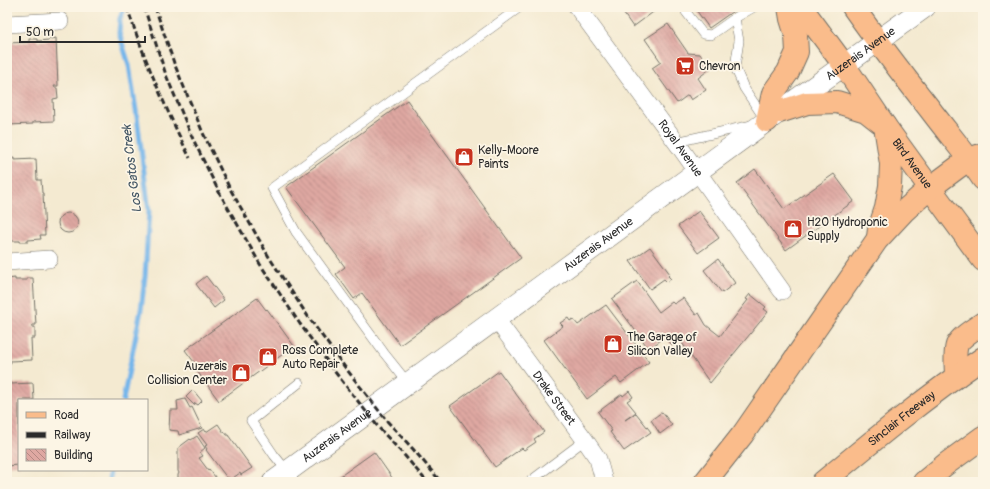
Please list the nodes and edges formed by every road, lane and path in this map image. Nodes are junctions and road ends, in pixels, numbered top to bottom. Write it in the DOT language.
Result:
graph roads {
  1 [pos="520,7"];
  2 [pos="577,7"];
  3 [pos="685,7"];
  4 [pos="789,7"];
  5 [pos="801,7"];
  6 [pos="852,7"];
  7 [pos="925,7"];
  8 [pos="751,8"];
  9 [pos="735,18"];
  10 [pos="60,21"];
  11 [pos="7,24"];
  12 [pos="877,42"];
  13 [pos="844,65"];
  14 [pos="773,117"];
  15 [pos="885,126"];
  16 [pos="676,142"];
  17 [pos="976,157"];
  18 [pos="697,172"];
  19 [pos="983,179"];
  20 [pos="930,188"];
  21 [pos="877,240"];
  22 [pos="49,259"];
  23 [pos="983,260"];
  24 [pos="7,262"];
  25 [pos="782,291"];
  26 [pos="496,319"];
  27 [pos="983,323"];
  28 [pos="983,358"];
  29 [pos="956,376"];
  30 [pos="300,383"];
  31 [pos="408,383"];
  32 [pos="983,437"];
  33 [pos="585,440"];
  34 [pos="280,477"];
  35 [pos="529,482"];
  36 [pos="604,482"];
  37 [pos="705,482"];
  38 [pos="823,482"];
  39 [pos="924,482"];
  1 -- 31 [label="lane"];
  2 -- 16 [label="street, Royal Avenue"];
  3 -- 9 [label="lane"];
  4 -- 14 [label="main road"];
  5 -- 13 [label="main road, Bird Avenue"];
  6 -- 12 [label="main road"];
  7 -- 12 [label="street, Auzerais Avenue"];
  8 -- 9 [label="lane"];
  9 -- 14 [label="lane"];
  10 -- 11 [label="street"];
  12 -- 13 [label="street, Auzerais Avenue"];
  12 -- 17 [label="main road"];
  13 -- 14 [label="street, Auzerais Avenue"];
  13 -- 15 [label="main road, Bird Avenue"];
  14 -- 15 [label="main road"];
  14 -- 16 [label="lane"];
  14 -- 18 [label="street, Auzerais Avenue"];
  15 -- 20 [label="main road, Bird Avenue"];
  15 -- 21 [label="main road"];
  16 -- 18 [label="street, Royal Avenue"];
  17 -- 19 [label="main road"];
  17 -- 20 [label="main road"];
  18 -- 25 [label="street, Royal Avenue"];
  18 -- 26 [label="street, Auzerais Avenue"];
  20 -- 21 [label="main road"];
  20 -- 23 [label="main road, Bird Avenue"];
  21 -- 37 [label="main road"];
  22 -- 24 [label="street"];
  26 -- 31 [label="street, Auzerais Avenue"];
  26 -- 33 [label="street, Drake Street"];
  27 -- 29 [label="main road"];
  28 -- 29 [label="main road, Sinclair Freeway"];
  29 -- 38 [label="main road, Sinclair Freeway"];
  30 -- 34 [label="lane"];
  31 -- 34 [label="street, Auzerais Avenue"];
  32 -- 39 [label="main road"];
  33 -- 35 [label="lane"];
  33 -- 36 [label="street, Drake Street"];
}
